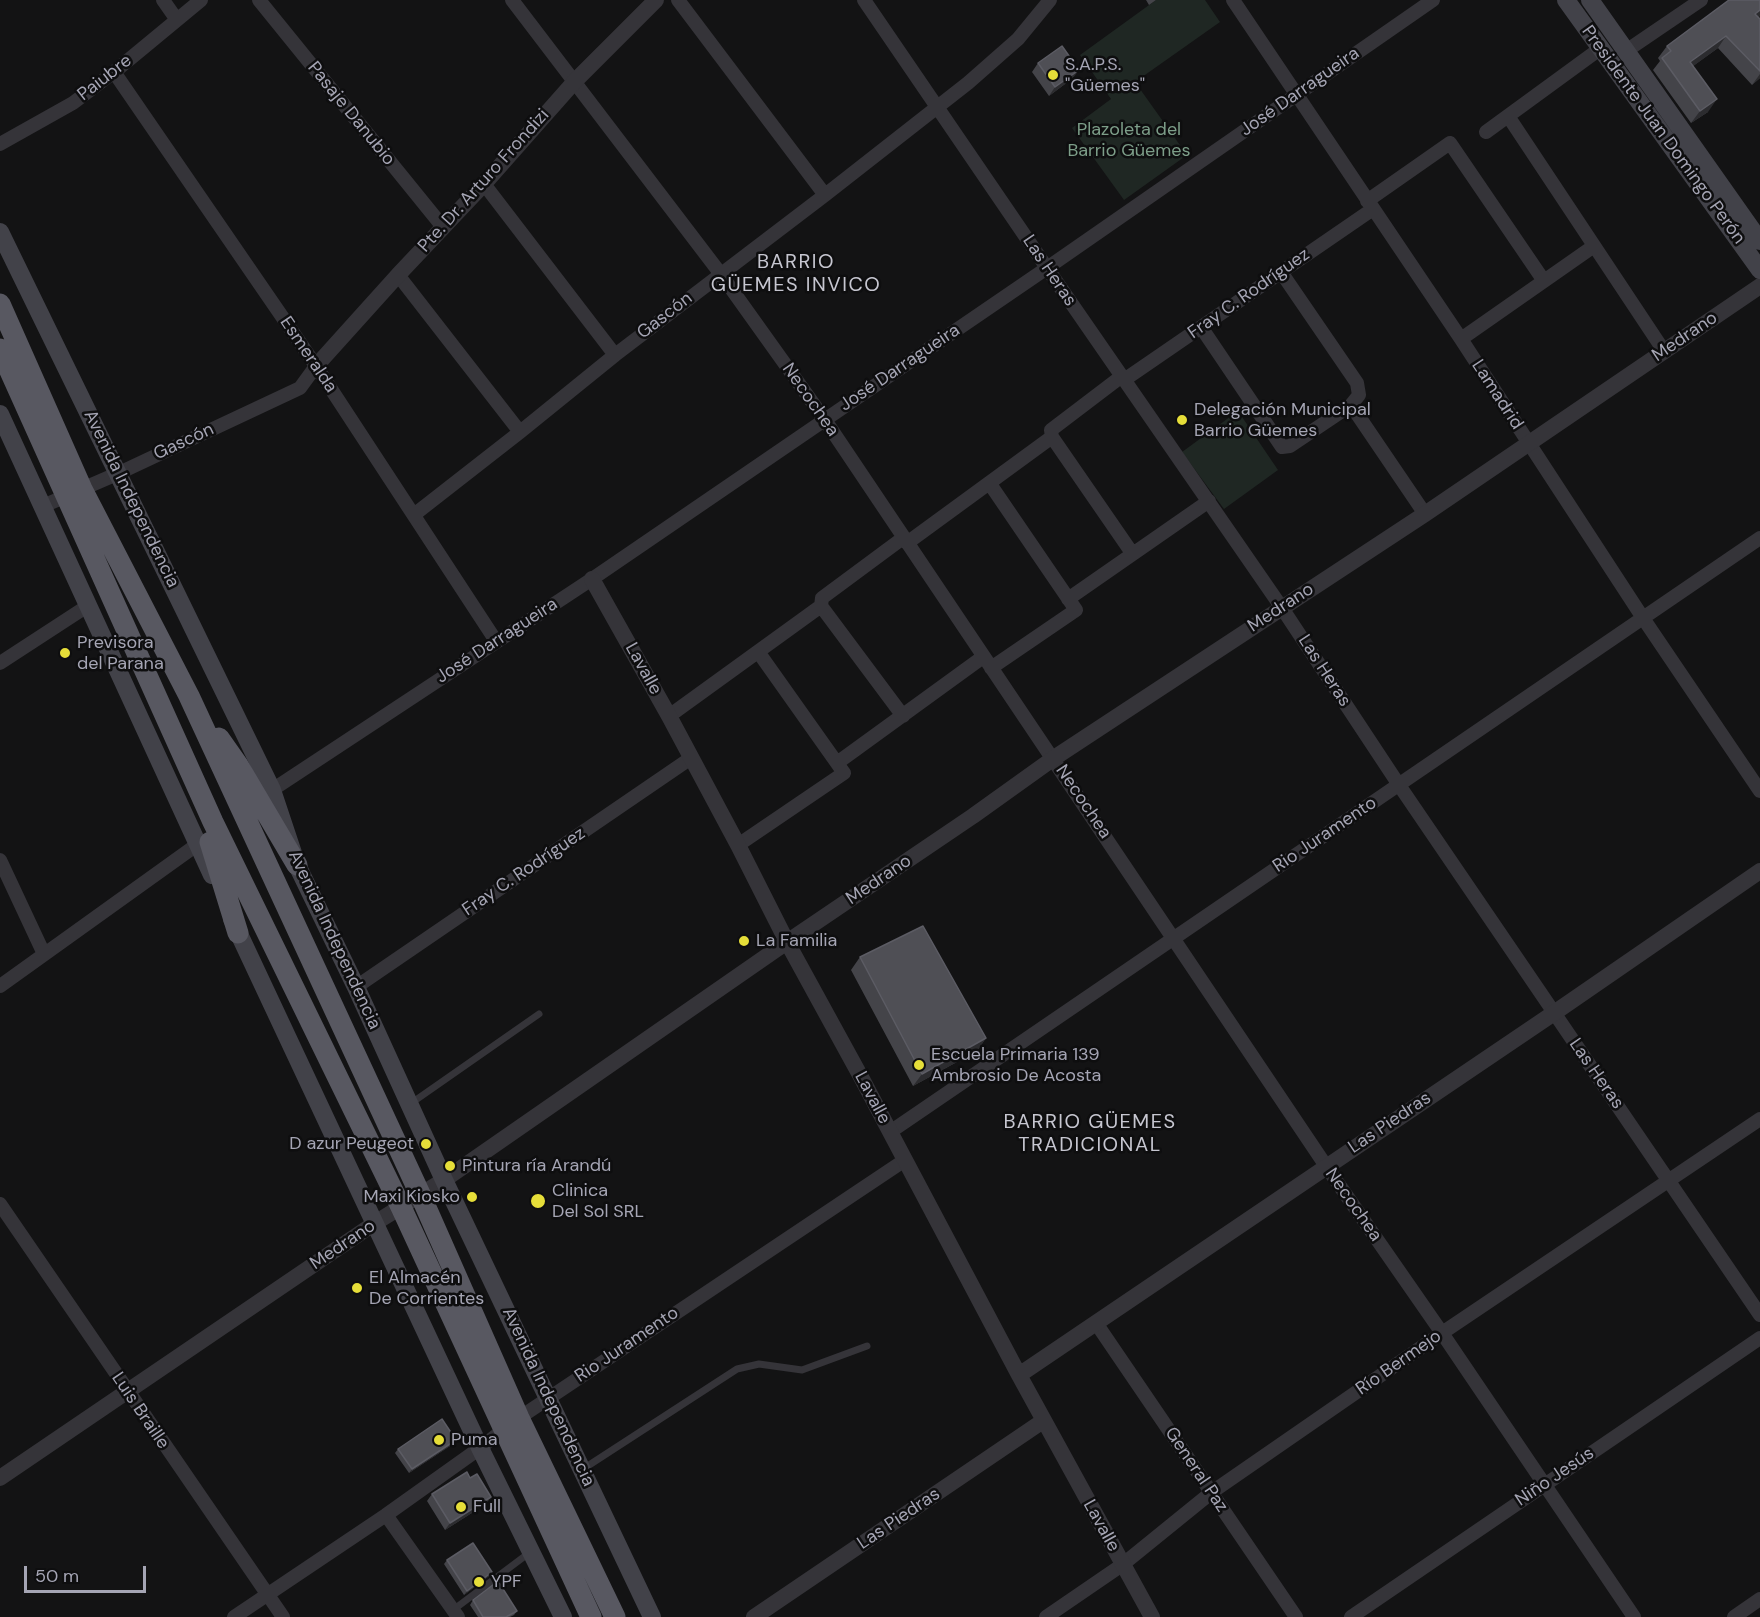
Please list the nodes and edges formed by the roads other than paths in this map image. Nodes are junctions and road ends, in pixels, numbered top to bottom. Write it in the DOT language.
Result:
graph roads {
  1 [pos="164,0"];
  2 [pos="201,0"];
  3 [pos="259,0"];
  4 [pos="512,0"];
  5 [pos="656,0"];
  6 [pos="678,0"];
  7 [pos="864,0"];
  8 [pos="1050,0"];
  9 [pos="1233,0"];
  10 [pos="1433,0"];
  11 [pos="1566,0"];
  12 [pos="1590,0"];
  13 [pos="1701,0"];
  14 [pos="177,20"];
  15 [pos="1600,48"];
  16 [pos="1626,51"];
  17 [pos="114,72"];
  18 [pos="574,81"];
  19 [pos="1297,94"];
  20 [pos="938,106"];
  21 [pos="1508,116"];
  22 [pos="1486,132"];
  23 [pos="0,144"];
  24 [pos="484,184"];
  25 [pos="825,195"];
  26 [pos="1370,205"];
  27 [pos="443,227"];
  28 [pos="0,232"];
  29 [pos="1760,241"];
  30 [pos="1594,246"];
  31 [pos="1047,268"];
  32 [pos="1760,270"];
  33 [pos="1281,272"];
  34 [pos="720,273"];
  35 [pos="398,275"];
  36 [pos="1544,281"];
  37 [pos="1760,286"];
  38 [pos="0,304"];
  39 [pos="1201,327"];
  40 [pos="1461,339"];
  41 [pos="0,349"];
  42 [pos="1664,351"];
  43 [pos="615,355"];
  44 [pos="316,366"];
  45 [pos="1123,378"];
  46 [pos="1351,405"];
  47 [pos="0,414"];
  48 [pos="825,420"];
  49 [pos="520,432"];
  50 [pos="1052,437"];
  51 [pos="1529,444"];
  52 [pos="119,473"];
  53 [pos="990,484"];
  54 [pos="75,492"];
  55 [pos="1209,501"];
  56 [pos="43,506"];
  57 [pos="415,514"];
  58 [pos="1425,514"];
  59 [pos="1760,538"];
  60 [pos="905,540"];
  61 [pos="1132,553"];
  62 [pos="592,579"];
  63 [pos="1068,598"];
  64 [pos="88,605"];
  65 [pos="821,606"];
  66 [pos="1282,608"];
  67 [pos="1643,618"];
  68 [pos="496,641"];
  69 [pos="759,652"];
  70 [pos="987,662"];
  71 [pos="0,663"];
  72 [pos="189,696"];
  73 [pos="669,716"];
  74 [pos="903,716"];
  75 [pos="173,733"];
  76 [pos="691,758"];
  77 [pos="1054,758"];
  78 [pos="837,764"];
  79 [pos="1399,785"];
  80 [pos="272,790"];
  81 [pos="1760,791"];
  82 [pos="198,844"];
  83 [pos="738,845"];
  84 [pos="0,860"];
  85 [pos="297,865"];
  86 [pos="1760,871"];
  87 [pos="238,933"];
  88 [pos="1174,939"];
  89 [pos="787,942"];
  90 [pos="44,954"];
  91 [pos="0,986"];
  92 [pos="356,987"];
  93 [pos="1554,1013"];
  94 [pos="539,1014"];
  95 [pos="410,1104"];
  96 [pos="1760,1119"];
  97 [pos="890,1132"];
  98 [pos="904,1160"];
  99 [pos="1326,1166"];
  100 [pos="444,1180"];
  101 [pos="1670,1181"];
  102 [pos="420,1194"];
  103 [pos="0,1204"];
  104 [pos="401,1207"];
  105 [pos="375,1223"];
  106 [pos="1760,1315"];
  107 [pos="1096,1323"];
  108 [pos="1442,1333"];
  109 [pos="1760,1338"];
  110 [pos="867,1346"];
  111 [pos="1019,1376"];
  112 [pos="127,1392"];
  113 [pos="549,1397"];
  114 [pos="1043,1421"];
  115 [pos="511,1423"];
  116 [pos="480,1448"];
  117 [pos="582,1469"];
  118 [pos="0,1478"];
  119 [pos="1544,1484"];
  120 [pos="1212,1492"];
  121 [pos="386,1515"];
  122 [pos="531,1552"];
  123 [pos="1122,1565"];
  124 [pos="267,1595"];
  125 [pos="1760,1599"];
  126 [pos="456,1613"];
  127 [pos="234,1617"];
  128 [pos="283,1617"];
  129 [pos="563,1617"];
  130 [pos="591,1617"];
  131 [pos="615,1617"];
  132 [pos="652,1617"];
  133 [pos="754,1617"];
  134 [pos="1046,1617"];
  135 [pos="1152,1617"];
  136 [pos="1296,1617"];
  137 [pos="1351,1617"];
  138 [pos="1634,1617"];
  139 [pos="1734,1617"];
  1 -- 14 [label="street"];
  2 -- 14 [label="street, Paiubre"];
  3 -- 27 [label="street, Pasaje Danubio"];
  4 -- 18 [label="street, Necochea"];
  5 -- 18 [label="street, Pte. Dr. Arturo Frondizi"];
  6 -- 25 [label="street"];
  7 -- 20 [label="street, Las Heras"];
  8 -- 20 [label="street, Gascón"];
  9 -- 19 [label="street, Lamadrid"];
  10 -- 19 [label="street, José Darragueira"];
  11 -- 15 [label="main road, Presidente Juan Domingo Perón"];
  12 -- 16 [label="main road, Presidente Juan Domingo Perón"];
  13 -- 16 [label="street"];
  14 -- 17 [label="street, Paiubre"];
  15 -- 21 [label="street"];
  15 -- 32 [label="main road, Presidente Juan Domingo Perón"];
  16 -- 29 [label="main road, Presidente Juan Domingo Perón"];
  17 -- 23 [label="street, Paiubre"];
  17 -- 44 [label="street, Esmeralda"];
  18 -- 24 [label="street, Pte. Dr. Arturo Frondizi"];
  18 -- 34 [label="street, Necochea"];
  19 -- 26 [label="street, Lamadrid"];
  19 -- 31 [label="street, José Darragueira"];
  20 -- 25 [label="street, Gascón"];
  20 -- 31 [label="street, Las Heras"];
  21 -- 22 [label="street"];
  21 -- 30 [label="street"];
  24 -- 27 [label="street, Pte. Dr. Arturo Frondizi"];
  24 -- 43 [label="street"];
  25 -- 34 [label="street, Gascón"];
  26 -- 33 [label="street, Fray C. Rodríguez"];
  26 -- 36 [label="street, Fray C. Rodríguez"];
  26 -- 40 [label="street, Lamadrid"];
  27 -- 35 [label="street, Pte. Dr. Arturo Frondizi"];
  28 -- 52 [label="main road, Avenida Independencia"];
  30 -- 36 [label="street"];
  30 -- 42 [label="street"];
  31 -- 45 [label="street, Las Heras"];
  31 -- 48 [label="street, José Darragueira"];
  33 -- 39 [label="street, Fray C. Rodríguez"];
  33 -- 46 [label="street"];
  34 -- 43 [label="street, Gascón"];
  34 -- 48 [label="street, Necochea"];
  35 -- 44 [label="street, Pte. Dr. Arturo Frondizi"];
  35 -- 49 [label="street"];
  36 -- 40 [label="street"];
  37 -- 42 [label="street, Medrano"];
  38 -- 54 [label="highway, Avenida Independencia"];
  39 -- 45 [label="street, Fray C. Rodríguez"];
  39 -- 46 [label="street"];
  40 -- 51 [label="street, Lamadrid"];
  41 -- 54 [label="highway, Avenida Independencia"];
  42 -- 51 [label="street, Medrano"];
  43 -- 49 [label="street, Gascón"];
  44 -- 52 [label="street, Gascón"];
  44 -- 57 [label="street, Esmeralda"];
  45 -- 50 [label="street, Fray C. Rodríguez"];
  45 -- 55 [label="street, Las Heras"];
  46 -- 58 [label="street"];
  47 -- 56 [label="main road"];
  48 -- 60 [label="street, Necochea"];
  48 -- 62 [label="street, José Darragueira"];
  49 -- 57 [label="street, Gascón"];
  50 -- 53 [label="street"];
  50 -- 61 [label="street"];
  51 -- 58 [label="street, Medrano"];
  51 -- 67 [label="street, Lamadrid"];
  52 -- 54 [label="street, Gascón"];
  52 -- 80 [label="main road, Avenida Independencia"];
  53 -- 60 [label="street"];
  53 -- 63 [label="street"];
  54 -- 56 [label="street, Gascón"];
  54 -- 72 [label="highway, Avenida Independencia"];
  54 -- 75 [label="highway, Avenida Independencia"];
  55 -- 61 [label="street"];
  55 -- 66 [label="street, Las Heras"];
  56 -- 64 [label="main road"];
  57 -- 68 [label="street, Esmeralda"];
  58 -- 66 [label="street, Medrano"];
  59 -- 67 [label="street, Rio Juramento"];
  60 -- 65 [label="street"];
  60 -- 70 [label="street, Necochea"];
  61 -- 63 [label="street"];
  62 -- 68 [label="street, José Darragueira"];
  62 -- 73 [label="street, Lavalle"];
  63 -- 70 [label="street"];
  64 -- 71 [label="street"];
  64 -- 82 [label="main road"];
  65 -- 69 [label="street"];
  65 -- 74 [label="street"];
  66 -- 77 [label="street, Medrano"];
  66 -- 79 [label="street, Las Heras"];
  67 -- 79 [label="street, Rio Juramento"];
  67 -- 81 [label="street, Lamadrid"];
  68 -- 80 [label="street, José Darragueira"];
  69 -- 73 [label="street"];
  69 -- 78 [label="street"];
  70 -- 74 [label="street"];
  70 -- 77 [label="street, Necochea"];
  72 -- 85 [label="highway"];
  72 -- 102 [label="highway, Avenida Independencia"];
  73 -- 76 [label="street, Lavalle"];
  74 -- 78 [label="street"];
  75 -- 87 [label="highway"];
  75 -- 104 [label="highway, Avenida Independencia"];
  76 -- 83 [label="street, Lavalle"];
  76 -- 92 [label="street, Fray C. Rodríguez"];
  77 -- 88 [label="street, Necochea"];
  77 -- 89 [label="street, Medrano"];
  78 -- 83 [label="street"];
  79 -- 88 [label="street, Rio Juramento"];
  79 -- 93 [label="street, Las Heras"];
  80 -- 85 [label="main road, Avenida Independencia"];
  82 -- 87 [label="main road"];
  82 -- 90 [label="street"];
  83 -- 89 [label="street, Lavalle"];
  84 -- 90 [label="street"];
  85 -- 92 [label="main road, Avenida Independencia"];
  86 -- 93 [label="street, Las Piedras"];
  87 -- 105 [label="main road"];
  88 -- 97 [label="street, Rio Juramento"];
  88 -- 99 [label="street, Necochea"];
  89 -- 97 [label="street, Lavalle"];
  89 -- 100 [label="street, Medrano"];
  90 -- 91 [label="street"];
  92 -- 95 [label="main road, Avenida Independencia"];
  93 -- 99 [label="street, Las Piedras"];
  93 -- 101 [label="street, Las Heras"];
  94 -- 95 [label="lane"];
  95 -- 100 [label="main road, Avenida Independencia"];
  96 -- 101 [label="street, Río Bermejo"];
  97 -- 98 [label="street, Lavalle"];
  98 -- 111 [label="street, Lavalle"];
  98 -- 113 [label="street, Rio Juramento"];
  99 -- 107 [label="street, Las Piedras"];
  99 -- 108 [label="street, Necochea"];
  100 -- 102 [label="street, Medrano"];
  100 -- 113 [label="main road, Avenida Independencia"];
  101 -- 106 [label="street, Las Heras"];
  101 -- 108 [label="street, Río Bermejo"];
  102 -- 104 [label="street, Medrano"];
  102 -- 115 [label="highway, Avenida Independencia"];
  103 -- 112 [label="street, Luis Braille"];
  104 -- 105 [label="street, Medrano"];
  104 -- 115 [label="highway, Avenida Independencia"];
  105 -- 112 [label="street, Medrano"];
  105 -- 116 [label="main road"];
  107 -- 111 [label="street, Las Piedras"];
  107 -- 120 [label="street, General Paz"];
  108 -- 119 [label="street, Necochea"];
  108 -- 120 [label="street, Río Bermejo"];
  109 -- 119 [label="street, Niño Jesús"];
  110 -- 117 [label="lane"];
  111 -- 114 [label="street, Lavalle"];
  112 -- 118 [label="street, Medrano"];
  112 -- 124 [label="street, Luis Braille"];
  113 -- 115 [label="street, Rio Juramento"];
  113 -- 117 [label="main road, Avenida Independencia"];
  114 -- 123 [label="street, Lavalle"];
  114 -- 133 [label="street, Las Piedras"];
  115 -- 116 [label="street, Rio Juramento"];
  115 -- 130 [label="highway, Avenida Independencia"];
  115 -- 131 [label="highway, Avenida Independencia"];
  116 -- 121 [label="street, Rio Juramento"];
  116 -- 122 [label="main road"];
  117 -- 132 [label="main road, Avenida Independencia"];
  119 -- 137 [label="street, Niño Jesús"];
  119 -- 138 [label="street, Necochea"];
  120 -- 123 [label="street, Río Bermejo"];
  120 -- 136 [label="street, General Paz"];
  121 -- 124 [label="street, Rio Juramento"];
  121 -- 126 [label="street"];
  122 -- 126 [label="lane"];
  122 -- 129 [label="main road"];
  123 -- 134 [label="street, Río Bermejo"];
  123 -- 135 [label="street, Lavalle"];
  124 -- 127 [label="street, Rio Juramento"];
  124 -- 128 [label="street, Luis Braille"];
  125 -- 139 [label="street"];
}
